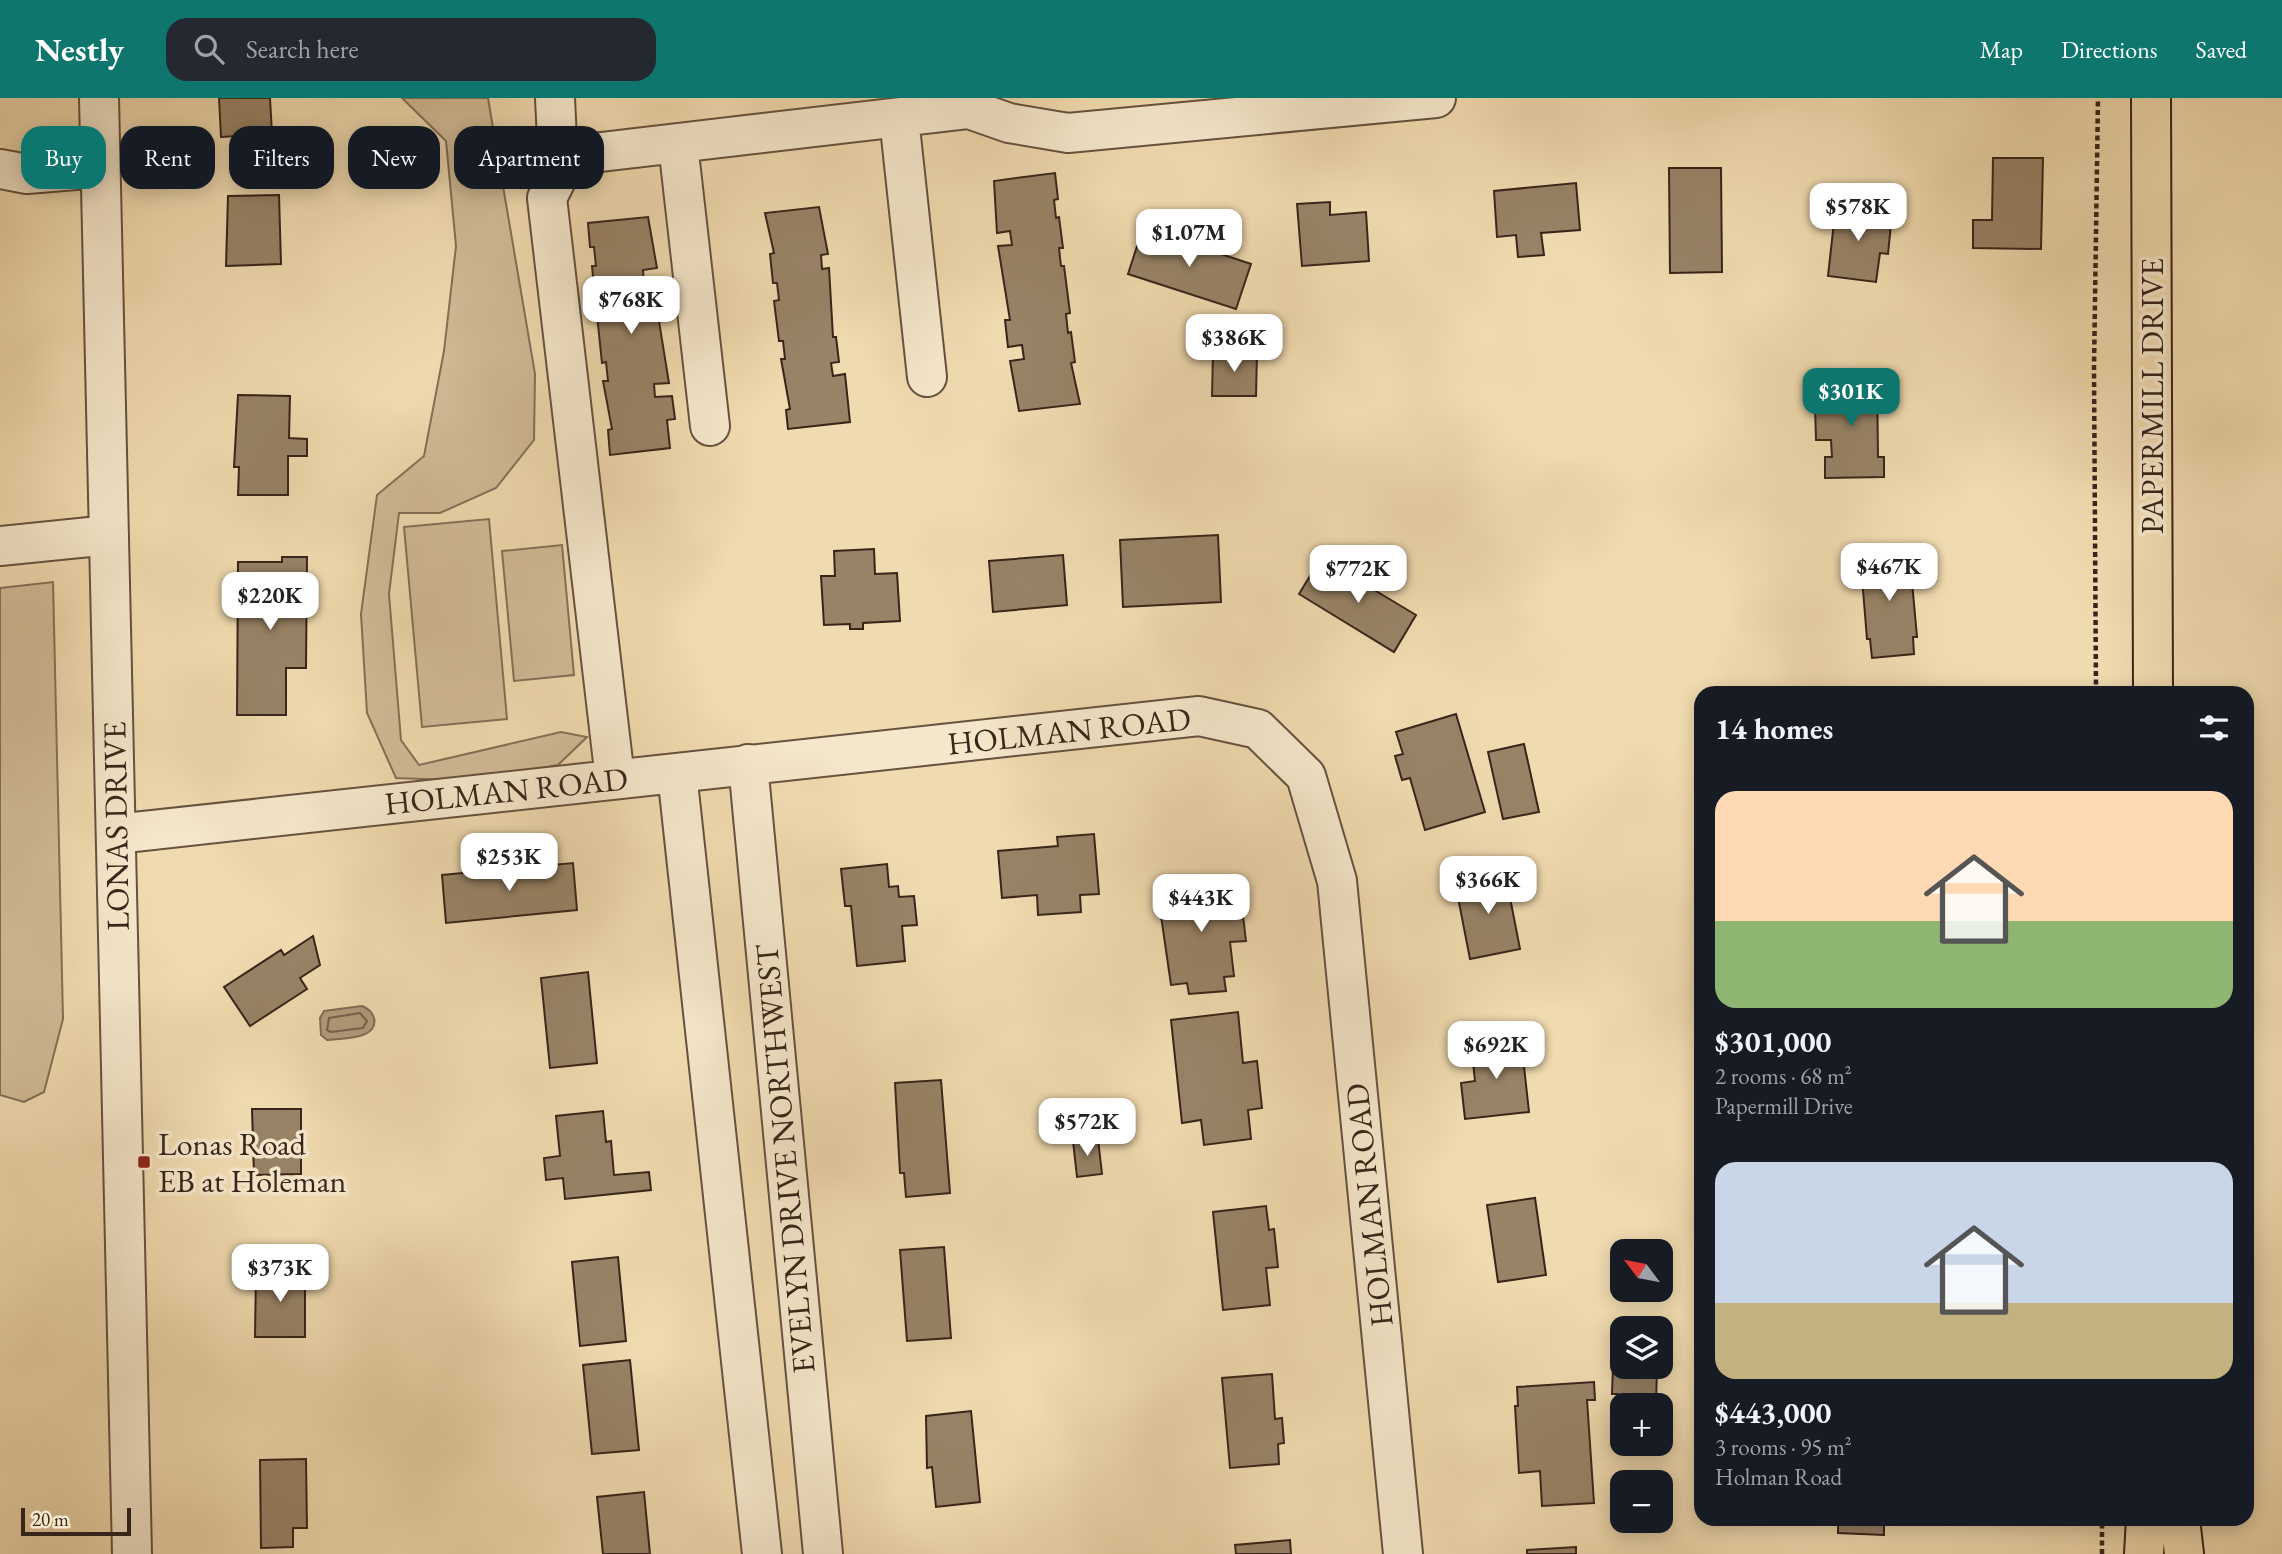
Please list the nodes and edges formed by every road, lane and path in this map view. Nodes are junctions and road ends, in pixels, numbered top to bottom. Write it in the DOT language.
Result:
graph roads {
  1 [pos="99,98"];
  2 [pos="555,98"];
  3 [pos="1436,98"];
  4 [pos="2098,98"];
  5 [pos="2151,98"];
  6 [pos="971,104"];
  7 [pos="1324,104"];
  8 [pos="899,118"];
  9 [pos="99,126"];
  10 [pos="556,126"];
  11 [pos="678,144"];
  12 [pos="604,149"];
  13 [pos="0,169"];
  14 [pos="21,173"];
  15 [pos="101,189"];
  16 [pos="552,189"];
  17 [pos="928,377"];
  18 [pos="710,426"];
  19 [pos="109,534"];
  20 [pos="0,547"];
  21 [pos="2096,686"];
  22 [pos="2153,686"];
  23 [pos="748,764"];
  24 [pos="677,773"];
  25 [pos="615,779"];
  26 [pos="116,835"];
  27 [pos="2102,1526"];
  28 [pos="2146,1526"];
  29 [pos="2181,1526"];
  30 [pos="132,1554"];
  31 [pos="762,1554"];
  32 [pos="823,1554"];
  33 [pos="1403,1554"];
  34 [pos="2102,1554"];
  35 [pos="2144,1554"];
  36 [pos="2184,1554"];
  1 -- 9 [label="street, LONAS DRIVE"];
  2 -- 10 [label="street"];
  3 -- 7 [label="street"];
  4 -- 21 [label="path"];
  5 -- 22 [label="main road, PAPERMILL DRIVE"];
  6 -- 7 [label="street"];
  6 -- 8 [label="street"];
  8 -- 11 [label="street"];
  8 -- 17 [label="street"];
  11 -- 12 [label="street"];
  11 -- 18 [label="street"];
  13 -- 14 [label="street"];
  15 -- 19 [label="street, LONAS DRIVE"];
  16 -- 25 [label="street"];
  19 -- 20 [label="street"];
  19 -- 26 [label="street, LONAS DRIVE"];
  23 -- 24 [label="street, HOLMAN ROAD"];
  23 -- 32 [label="street, EVELYN DRIVE NORTHWEST"];
  23 -- 33 [label="street, HOLMAN ROAD"];
  24 -- 25 [label="street, HOLMAN ROAD"];
  24 -- 31 [label="street, EVELYN DRIVE NORTHWEST"];
  25 -- 26 [label="street, HOLMAN ROAD"];
  26 -- 30 [label="street, LONAS DRIVE"];
  27 -- 34 [label="path"];
  28 -- 35 [label="main road"];
  29 -- 36 [label="main road"];
}
